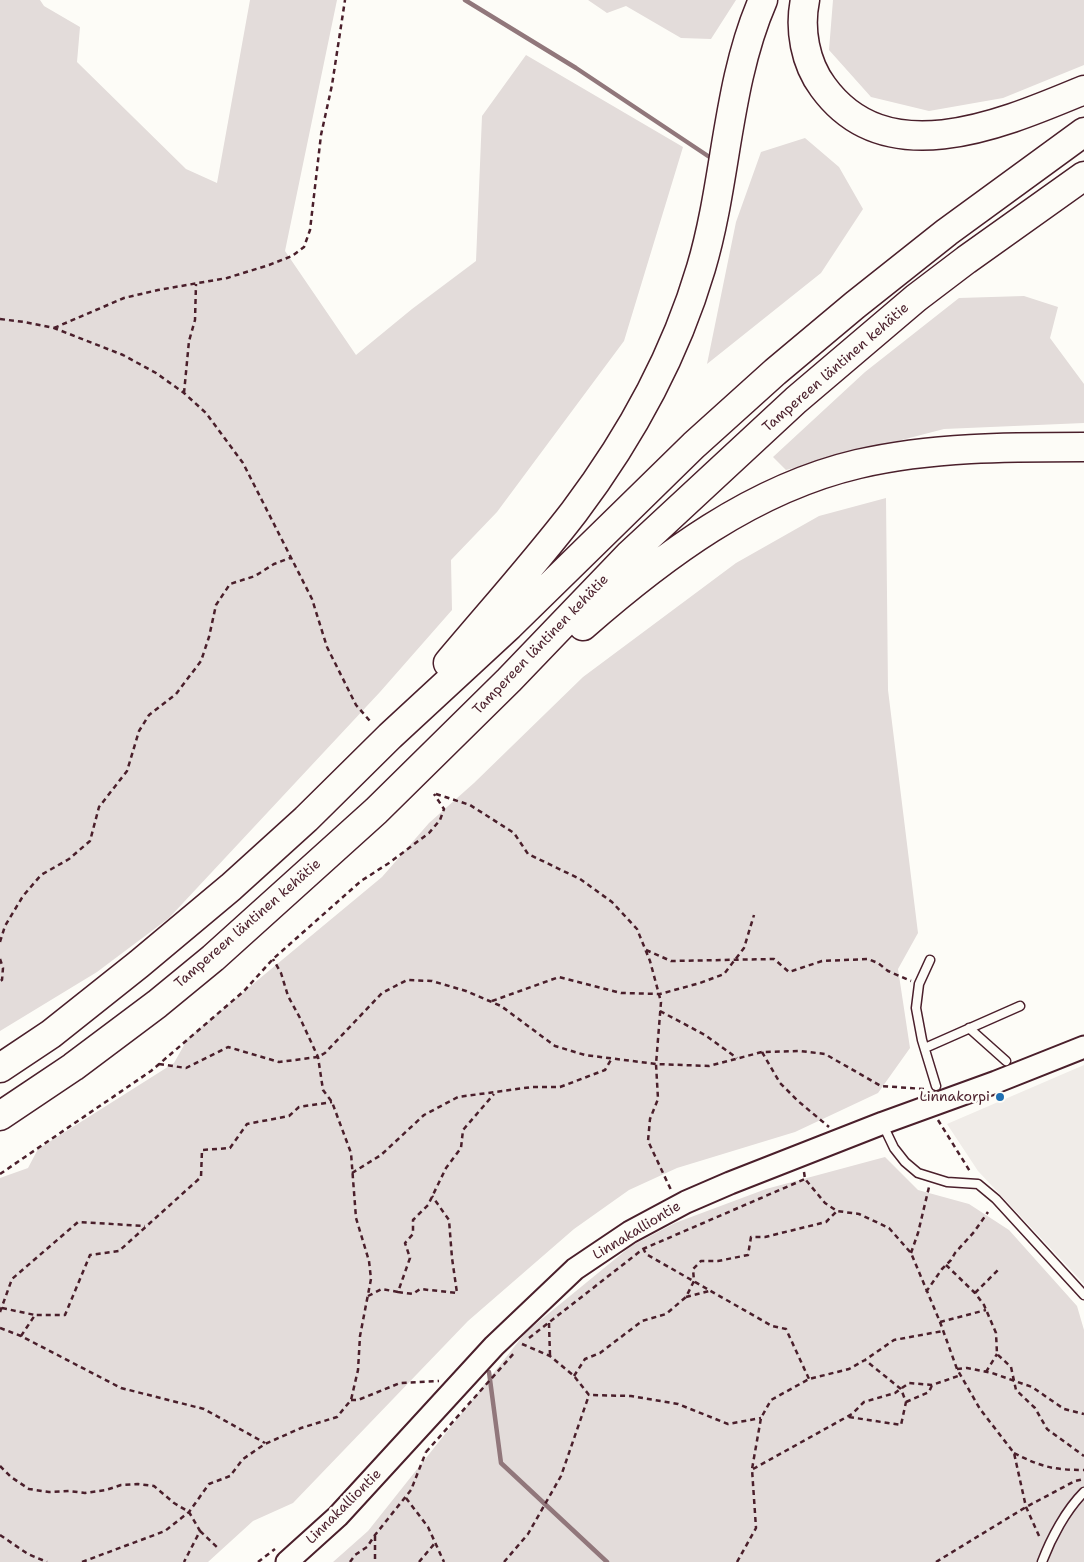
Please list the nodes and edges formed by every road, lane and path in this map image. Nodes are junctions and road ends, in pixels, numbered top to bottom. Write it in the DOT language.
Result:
graph roads {
  1 [pos="345,0"];
  2 [pos="763,0"];
  3 [pos="805,0"];
  4 [pos="1084,90"];
  5 [pos="1084,132"];
  6 [pos="1084,176"];
  7 [pos="196,284"];
  8 [pos="0,319"];
  9 [pos="54,328"];
  10 [pos="184,393"];
  11 [pos="1084,447"];
  12 [pos="290,558"];
  13 [pos="509,680"];
  14 [pos="380,729"];
  15 [pos="754,915"];
  16 [pos="0,942"];
  17 [pos="646,950"];
  18 [pos="0,959"];
  19 [pos="273,959"];
  20 [pos="736,959"];
  21 [pos="930,960"];
  22 [pos="0,981"];
  23 [pos="919,984"];
  24 [pos="660,994"];
  25 [pos="491,1002"];
  26 [pos="1020,1006"];
  27 [pos="660,1011"];
  28 [pos="968,1028"];
  29 [pos="1084,1047"];
  30 [pos="925,1048"];
  31 [pos="762,1052"];
  32 [pos="318,1057"];
  33 [pos="612,1058"];
  34 [pos="737,1058"];
  35 [pos="1006,1061"];
  36 [pos="159,1064"];
  37 [pos="656,1064"];
  38 [pos="0,1068"];
  39 [pos="936,1086"];
  40 [pos="495,1093"];
  41 [pos="918,1093"];
  42 [pos="332,1102"];
  43 [pos="0,1116"];
  44 [pos="937,1119"];
  45 [pos="883,1123"];
  46 [pos="821,1131"];
  47 [pos="801,1156"];
  48 [pos="352,1173"];
  49 [pos="0,1174"];
  50 [pos="931,1178"];
  51 [pos="805,1179"];
  52 [pos="978,1184"];
  53 [pos="664,1195"];
  54 [pos="432,1196"];
  55 [pos="836,1211"];
  56 [pos="988,1212"];
  57 [pos="145,1226"];
  58 [pos="630,1232"];
  59 [pos="643,1249"];
  60 [pos="910,1253"];
  61 [pos="946,1265"];
  62 [pos="998,1270"];
  63 [pos="694,1281"];
  64 [pos="711,1291"];
  65 [pos="398,1292"];
  66 [pos="926,1292"];
  67 [pos="975,1293"];
  68 [pos="1084,1295"];
  69 [pos="368,1296"];
  70 [pos="686,1297"];
  71 [pos="2,1308"];
  72 [pos="986,1310"];
  73 [pos="0,1312"];
  74 [pos="34,1315"];
  75 [pos="549,1322"];
  76 [pos="940,1322"];
  77 [pos="0,1328"];
  78 [pos="943,1331"];
  79 [pos="21,1336"];
  80 [pos="522,1344"];
  81 [pos="997,1354"];
  82 [pos="550,1356"];
  83 [pos="865,1360"];
  84 [pos="957,1369"];
  85 [pos="986,1372"];
  86 [pos="961,1375"];
  87 [pos="574,1376"];
  88 [pos="809,1379"];
  89 [pos="1013,1380"];
  90 [pos="932,1386"];
  91 [pos="436,1387"];
  92 [pos="900,1389"];
  93 [pos="589,1395"];
  94 [pos="351,1400"];
  95 [pos="906,1402"];
  96 [pos="1084,1414"];
  97 [pos="848,1417"];
  98 [pos="760,1418"];
  99 [pos="421,1426"];
  100 [pos="265,1444"];
  101 [pos="426,1452"];
  102 [pos="1014,1453"];
  103 [pos="1084,1456"];
  104 [pos="0,1466"];
  105 [pos="752,1469"];
  106 [pos="1084,1470"];
  107 [pos="1084,1479"];
  108 [pos="1084,1492"];
  109 [pos="406,1498"];
  110 [pos="1026,1507"];
  111 [pos="189,1512"];
  112 [pos="200,1531"];
  113 [pos="0,1535"];
  114 [pos="375,1535"];
  115 [pos="435,1543"];
  116 [pos="218,1548"];
  117 [pos="1046,1551"];
  118 [pos="282,1554"];
  119 [pos="47,1562"];
  120 [pos="82,1562"];
  121 [pos="184,1562"];
  122 [pos="258,1562"];
  123 [pos="350,1562"];
  124 [pos="375,1562"];
  125 [pos="419,1562"];
  126 [pos="444,1562"];
  127 [pos="504,1562"];
  128 [pos="738,1562"];
  129 [pos="936,1562"];
  130 [pos="1042,1562"];
  1 -- 7 [label="path"];
  2 -- 14 [label="highway"];
  3 -- 4 [label="highway"];
  5 -- 14 [label="highway"];
  6 -- 13 [label="highway, Tampereen läntinen kehätie"];
  7 -- 9 [label="path"];
  7 -- 10 [label="path"];
  8 -- 9 [label="path"];
  9 -- 10 [label="path"];
  10 -- 12 [label="path"];
  11 -- 13 [label="highway"];
  12 -- 14 [label="path"];
  12 -- 16 [label="path"];
  13 -- 43 [label="highway, Tampereen läntinen kehätie"];
  14 -- 38 [label="highway"];
  15 -- 20 [label="path"];
  17 -- 19 [label="path"];
  17 -- 20 [label="path"];
  17 -- 24 [label="path"];
  18 -- 22 [label="path"];
  19 -- 32 [label="path"];
  19 -- 36 [label="path"];
  20 -- 23 [label="path"];
  20 -- 24 [label="path"];
  21 -- 23 [label="lane"];
  23 -- 30 [label="lane"];
  24 -- 25 [label="path"];
  24 -- 27 [label="path"];
  25 -- 32 [label="path"];
  25 -- 33 [label="path"];
  26 -- 28 [label="lane"];
  27 -- 34 [label="path"];
  27 -- 37 [label="path"];
  28 -- 30 [label="lane"];
  28 -- 35 [label="lane"];
  29 -- 45 [label="main road, Linnakalliontie"];
  30 -- 39 [label="lane"];
  31 -- 34 [label="path"];
  31 -- 41 [label="path"];
  31 -- 46 [label="path"];
  32 -- 36 [label="path"];
  32 -- 42 [label="path"];
  33 -- 37 [label="path"];
  33 -- 40 [label="path"];
  34 -- 37 [label="path"];
  36 -- 49 [label="path"];
  37 -- 53 [label="path"];
  40 -- 48 [label="path"];
  40 -- 54 [label="path"];
  42 -- 48 [label="path"];
  42 -- 57 [label="path"];
  44 -- 52 [label="path"];
  45 -- 47 [label="main road, Linnakalliontie"];
  45 -- 50 [label="lane"];
  47 -- 51 [label="path"];
  47 -- 58 [label="main road, Linnakalliontie"];
  48 -- 69 [label="path"];
  50 -- 52 [label="lane"];
  50 -- 60 [label="path"];
  51 -- 55 [label="path"];
  51 -- 59 [label="path"];
  52 -- 68 [label="lane"];
  54 -- 65 [label="path"];
  54 -- 65 [label="path"];
  55 -- 60 [label="path"];
  55 -- 63 [label="path"];
  56 -- 61 [label="path"];
  57 -- 71 [label="path"];
  57 -- 74 [label="path"];
  58 -- 59 [label="path"];
  58 -- 99 [label="main road, Linnakalliontie"];
  59 -- 63 [label="path"];
  59 -- 75 [label="path"];
  60 -- 66 [label="path"];
  61 -- 66 [label="path"];
  61 -- 67 [label="path"];
  62 -- 67 [label="path"];
  63 -- 64 [label="path"];
  63 -- 70 [label="path"];
  64 -- 70 [label="path"];
  64 -- 88 [label="path"];
  65 -- 69 [label="path"];
  66 -- 76 [label="path"];
  67 -- 72 [label="path"];
  69 -- 94 [label="path"];
  70 -- 87 [label="path"];
  71 -- 73 [label="path"];
  71 -- 74 [label="path"];
  72 -- 76 [label="path"];
  72 -- 81 [label="path"];
  74 -- 79 [label="path"];
  75 -- 80 [label="path"];
  75 -- 82 [label="path"];
  76 -- 78 [label="path"];
  77 -- 79 [label="path"];
  78 -- 83 [label="path"];
  78 -- 84 [label="path"];
  79 -- 100 [label="path"];
  80 -- 82 [label="path"];
  80 -- 101 [label="path"];
  81 -- 85 [label="path"];
  81 -- 89 [label="path"];
  82 -- 87 [label="path"];
  83 -- 88 [label="path"];
  83 -- 92 [label="path"];
  84 -- 85 [label="path"];
  84 -- 86 [label="path"];
  85 -- 89 [label="path"];
  86 -- 90 [label="path"];
  86 -- 102 [label="path"];
  87 -- 93 [label="path"];
  88 -- 98 [label="path"];
  89 -- 96 [label="path"];
  89 -- 103 [label="path"];
  90 -- 92 [label="path"];
  90 -- 95 [label="path"];
  91 -- 94 [label="path"];
  92 -- 95 [label="path"];
  92 -- 97 [label="path"];
  93 -- 98 [label="path"];
  93 -- 127 [label="path"];
  94 -- 100 [label="path"];
  95 -- 97 [label="path"];
  97 -- 105 [label="path"];
  98 -- 105 [label="path"];
  99 -- 101 [label="path"];
  99 -- 118 [label="main road, Linnakalliontie"];
  100 -- 111 [label="path"];
  101 -- 109 [label="path"];
  102 -- 106 [label="path"];
  102 -- 110 [label="path"];
  104 -- 111 [label="path"];
  105 -- 128 [label="path"];
  107 -- 110 [label="path"];
  108 -- 117 [label="lane"];
  109 -- 114 [label="path"];
  109 -- 115 [label="path"];
  110 -- 117 [label="path"];
  110 -- 129 [label="path"];
  111 -- 112 [label="path"];
  111 -- 120 [label="path"];
  112 -- 116 [label="path"];
  112 -- 121 [label="path"];
  113 -- 119 [label="path"];
  114 -- 123 [label="path"];
  114 -- 124 [label="path"];
  115 -- 125 [label="path"];
  115 -- 126 [label="path"];
  117 -- 130 [label="lane"];
  118 -- 122 [label="path"];
}
